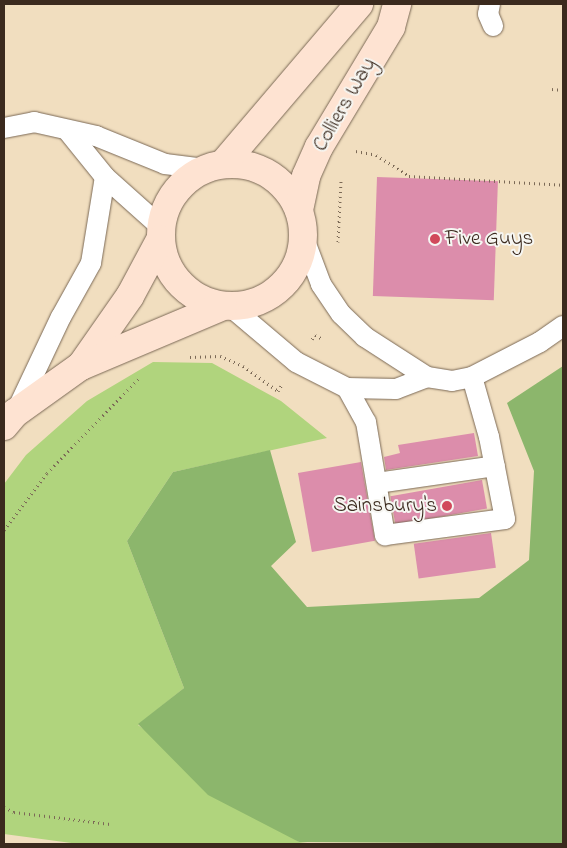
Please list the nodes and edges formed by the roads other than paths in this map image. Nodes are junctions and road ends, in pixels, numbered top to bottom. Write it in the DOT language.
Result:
graph roads {
  1 [pos="359,4"];
  2 [pos="397,4"];
  3 [pos="490,4"];
  4 [pos="493,26"];
  5 [pos="4,128"];
  6 [pos="67,130"];
  7 [pos="214,166"];
  8 [pos="105,177"];
  9 [pos="299,210"];
  10 [pos="160,234"];
  11 [pos="303,236"];
  12 [pos="227,306"];
  13 [pos="563,326"];
  14 [pos="81,366"];
  15 [pos="427,377"];
  16 [pos="472,377"];
  17 [pos="347,388"];
  18 [pos="10,420"];
  19 [pos="495,466"];
  20 [pos="377,483"];
  1 -- 7 [label="street, Colliers Way"];
  2 -- 9 [label="street, Colliers Way"];
  3 -- 4 [label="lane"];
  5 -- 6 [label="lane"];
  6 -- 7 [label="lane"];
  6 -- 8 [label="lane"];
  7 -- 9 [label="street, Colliers Way"];
  7 -- 10 [label="street, Colliers Way"];
  8 -- 10 [label="lane"];
  8 -- 18 [label="lane"];
  9 -- 11 [label="street, Colliers Way"];
  10 -- 12 [label="street"];
  10 -- 14 [label="street, Colliers Way"];
  11 -- 12 [label="street, Colliers Way"];
  11 -- 15 [label="lane"];
  12 -- 14 [label="street, Colliers Way"];
  12 -- 17 [label="lane"];
  13 -- 16 [label="lane"];
  14 -- 18 [label="street, Colliers Way"];
  15 -- 16 [label="lane"];
  15 -- 17 [label="lane"];
  16 -- 19 [label="lane"];
  17 -- 20 [label="lane"];
  19 -- 20 [label="lane"];
  19 -- 20 [label="lane"];
}
